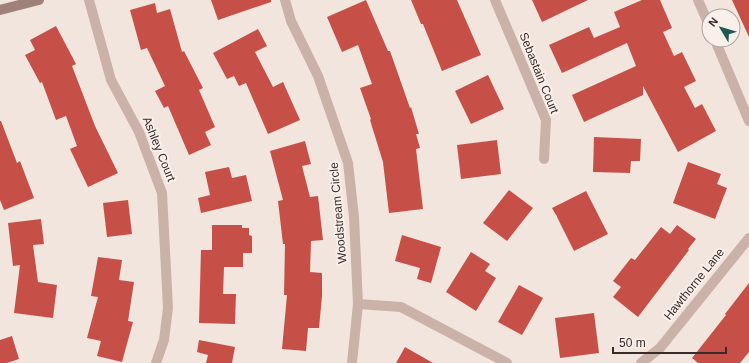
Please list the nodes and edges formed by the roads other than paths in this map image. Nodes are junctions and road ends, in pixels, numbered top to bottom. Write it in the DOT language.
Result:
graph roads {
  1 [pos="39,0"];
  2 [pos="89,0"];
  3 [pos="285,0"];
  4 [pos="495,0"];
  5 [pos="0,10"];
  6 [pos="718,48"];
  7 [pos="749,121"];
  8 [pos="544,159"];
  9 [pos="749,238"];
  10 [pos="358,304"];
  11 [pos="156,363"];
  12 [pos="352,363"];
  13 [pos="507,363"];
  14 [pos="641,363"];
  1 -- 5 [label="street"];
  2 -- 11 [label="street, Ashley Court"];
  3 -- 10 [label="street, Woodstream Circle"];
  4 -- 8 [label="street, Sebastain Court"];
  6 -- 7 [label="street"];
  9 -- 14 [label="street, Hawthorne Lane"];
  10 -- 12 [label="street, Woodstream Circle"];
  10 -- 13 [label="street"];
}
